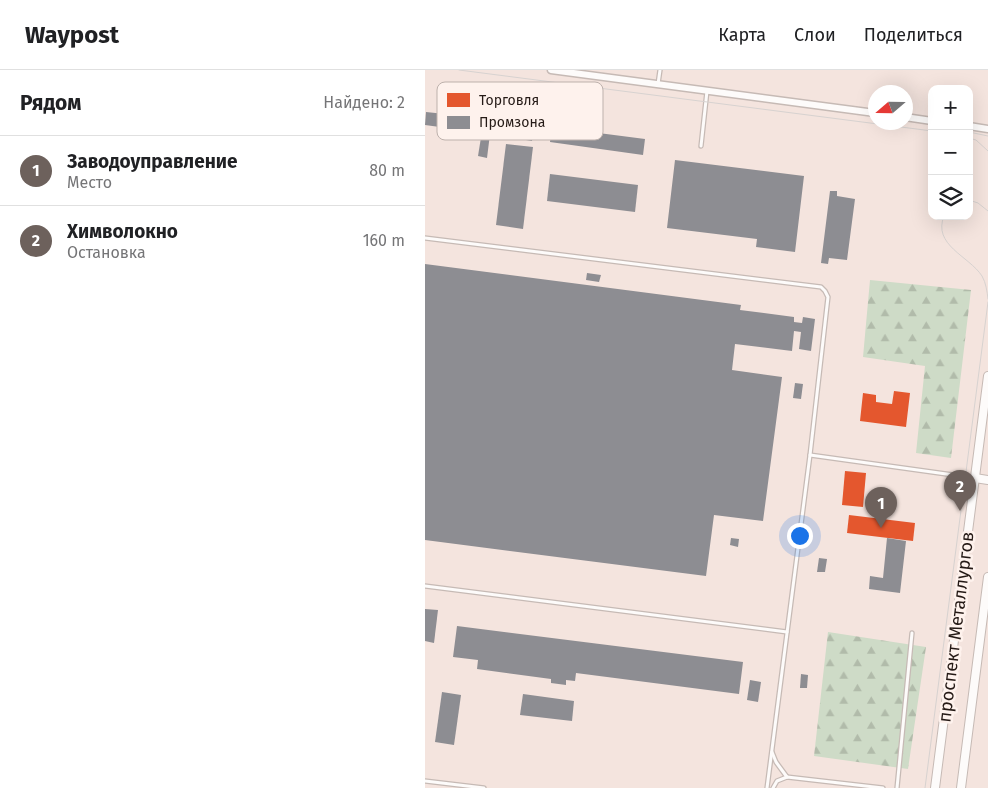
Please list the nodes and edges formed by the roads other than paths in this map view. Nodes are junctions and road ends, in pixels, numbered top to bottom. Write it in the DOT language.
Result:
graph roads {
  1 [pos="551,70"];
  2 [pos="660,70"];
  3 [pos="658,84"];
  4 [pos="707,90"];
  5 [pos="868,112"];
  6 [pos="913,118"];
  7 [pos="928,120"];
  8 [pos="973,127"];
  9 [pos="988,129"];
  10 [pos="701,146"];
  11 [pos="425,238"];
  12 [pos="988,376"];
  13 [pos="986,400"];
  14 [pos="810,455"];
  15 [pos="975,478"];
  16 [pos="988,480"];
  17 [pos="988,577"];
  18 [pos="425,586"];
  19 [pos="986,602"];
  20 [pos="787,632"];
  21 [pos="912,633"];
  22 [pos="771,751"];
  23 [pos="787,776"];
  24 [pos="425,781"];
  25 [pos="484,788"];
  26 [pos="767,788"];
  27 [pos="773,788"];
  28 [pos="883,788"];
  29 [pos="897,788"];
  30 [pos="935,788"];
  31 [pos="961,788"];
  1 -- 3 [label="street"];
  2 -- 3 [label="lane"];
  3 -- 4 [label="street"];
  4 -- 5 [label="street"];
  4 -- 10 [label="lane"];
  6 -- 7 [label="street"];
  8 -- 9 [label="street"];
  11 -- 14 [label="lane"];
  12 -- 13 [label="street, проспект Металлургов"];
  13 -- 15 [label="street, проспект Металлургов"];
  14 -- 15 [label="lane"];
  14 -- 20 [label="lane"];
  15 -- 16 [label="street"];
  15 -- 30 [label="street, проспект Металлургов"];
  17 -- 19 [label="street, проспект Металлургов"];
  18 -- 20 [label="lane"];
  19 -- 31 [label="street, проспект Металлургов"];
  20 -- 22 [label="lane"];
  21 -- 29 [label="lane"];
  22 -- 23 [label="lane"];
  22 -- 26 [label="lane"];
  23 -- 27 [label="lane"];
  23 -- 28 [label="lane"];
  24 -- 25 [label="lane"];
}
